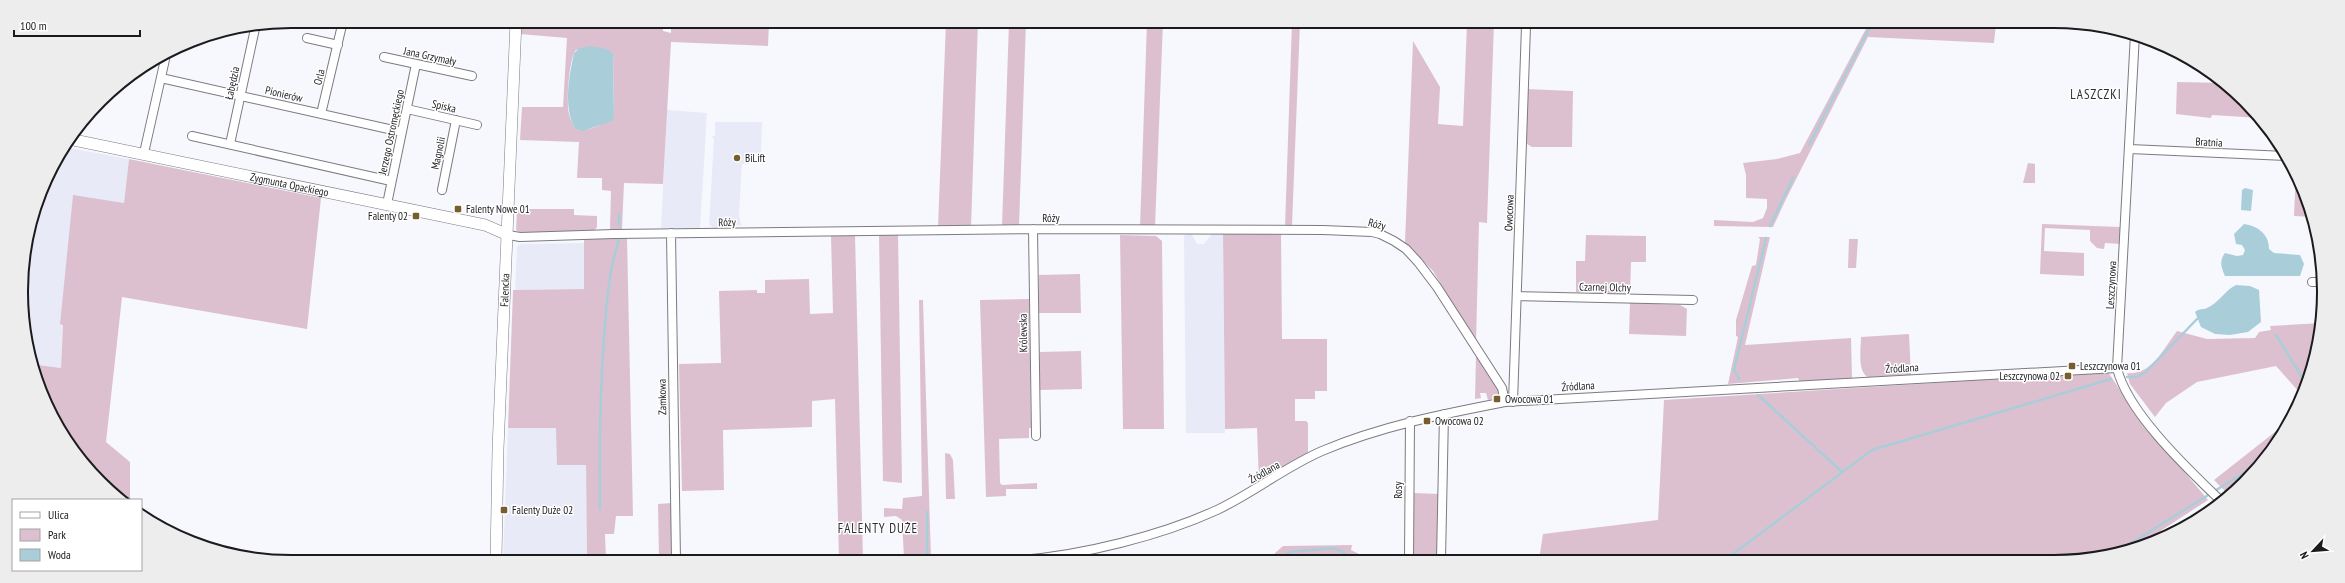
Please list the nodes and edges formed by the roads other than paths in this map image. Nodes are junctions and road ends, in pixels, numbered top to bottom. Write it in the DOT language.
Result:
graph roads {
  1 [pos="342,28"];
  2 [pos="516,28"];
  3 [pos="1526,28"];
  4 [pos="254,31"];
  5 [pos="307,38"];
  6 [pos="2135,41"];
  7 [pos="338,45"];
  8 [pos="384,57"];
  9 [pos="165,61"];
  10 [pos="416,64"];
  11 [pos="472,76"];
  12 [pos="160,78"];
  13 [pos="241,96"];
  14 [pos="407,109"];
  15 [pos="321,114"];
  16 [pos="456,120"];
  17 [pos="477,125"];
  18 [pos="402,132"];
  19 [pos="192,136"];
  20 [pos="75,140"];
  21 [pos="230,144"];
  22 [pos="2130,149"];
  23 [pos="144,153"];
  24 [pos="2279,156"];
  25 [pos="391,181"];
  26 [pos="442,190"];
  27 [pos="387,204"];
  28 [pos="1033,230"];
  29 [pos="671,233"];
  30 [pos="508,235"];
  31 [pos="2312,282"];
  32 [pos="2316,282"];
  33 [pos="1517,296"];
  34 [pos="1693,300"];
  35 [pos="2117,368"];
  36 [pos="1509,402"];
  37 [pos="1444,414"];
  38 [pos="1410,421"];
  39 [pos="1036,436"];
  40 [pos="2218,498"];
  41 [pos="496,555"];
  42 [pos="676,555"];
  43 [pos="1054,555"];
  44 [pos="1409,555"];
  45 [pos="1441,555"];
  1 -- 7 [label="street, Orla"];
  2 -- 30 [label="street, Falencka"];
  3 -- 33 [label="street, Owocowa"];
  4 -- 13 [label="street, Łabędzia"];
  5 -- 7 [label="street"];
  6 -- 22 [label="street, Leszczynowa"];
  7 -- 15 [label="street, Orla"];
  8 -- 10 [label="street, Jana Grzymały"];
  9 -- 12 [label="street"];
  10 -- 11 [label="street, Jana Grzymały"];
  10 -- 14 [label="street, Jerzego Ostromęckiego"];
  12 -- 13 [label="street, Pionierów"];
  12 -- 23 [label="street"];
  13 -- 15 [label="street, Pionierów"];
  13 -- 21 [label="street, Łabędzia"];
  14 -- 16 [label="street, Spiska"];
  14 -- 18 [label="street, Jerzego Ostromęckiego"];
  15 -- 18 [label="street, Pionierów"];
  16 -- 17 [label="street, Spiska"];
  16 -- 26 [label="street, Magnolii"];
  18 -- 25 [label="street, Jerzego Ostromęckiego"];
  19 -- 21 [label="street"];
  20 -- 23 [label="street, Zygmunta Opackiego"];
  21 -- 25 [label="street"];
  22 -- 24 [label="street, Bratnia"];
  22 -- 35 [label="street, Leszczynowa"];
  23 -- 27 [label="street, Zygmunta Opackiego"];
  25 -- 27 [label="street, Jerzego Ostromęckiego"];
  27 -- 30 [label="street, Zygmunta Opackiego"];
  28 -- 29 [label="street, Róży"];
  28 -- 36 [label="street, Róży"];
  28 -- 39 [label="street, Królewska"];
  29 -- 30 [label="street, Róży"];
  29 -- 42 [label="street, Zamkowa"];
  30 -- 41 [label="street, Falencka"];
  31 -- 32 [label="street"];
  33 -- 34 [label="street, Czarnej Olchy"];
  33 -- 36 [label="street, Owocowa"];
  35 -- 36 [label="street, Źródlana"];
  35 -- 40 [label="street, Leszczynowa"];
  36 -- 37 [label="street, Źródlana"];
  37 -- 38 [label="street, Źródlana"];
  37 -- 45 [label="street"];
  38 -- 43 [label="street, Źródlana"];
  38 -- 44 [label="street, Rosy"];
}
